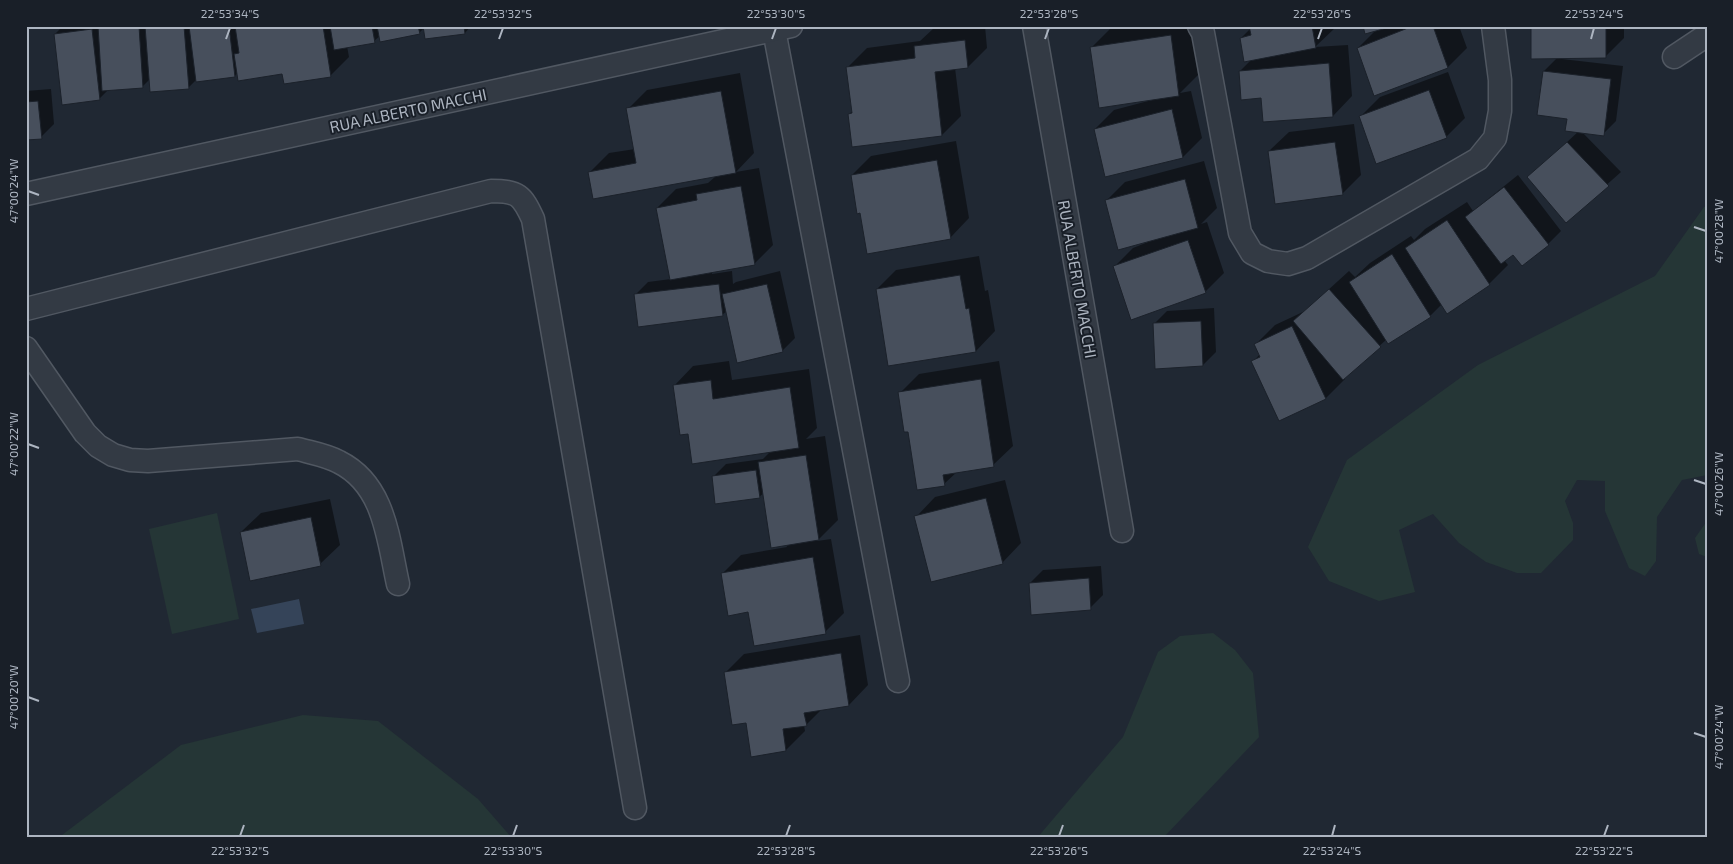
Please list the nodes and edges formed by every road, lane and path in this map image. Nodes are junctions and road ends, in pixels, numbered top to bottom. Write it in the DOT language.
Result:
graph roads {
  1 [pos="1034,26"];
  2 [pos="1199,26"];
  3 [pos="1493,26"];
  4 [pos="782,28"];
  5 [pos="1707,35"];
  6 [pos="1674,57"];
  7 [pos="26,194"];
  8 [pos="26,309"];
  9 [pos="26,348"];
  10 [pos="1122,531"];
  11 [pos="398,584"];
  12 [pos="898,681"];
  13 [pos="635,808"];
  1 -- 10 [label="street, RUA ALBERTO MACCHI"];
  2 -- 3 [label="street"];
  4 -- 7 [label="street, RUA ALBERTO MACCHI"];
  4 -- 12 [label="street"];
  5 -- 6 [label="street"];
  8 -- 13 [label="street"];
  9 -- 11 [label="street"];
}
